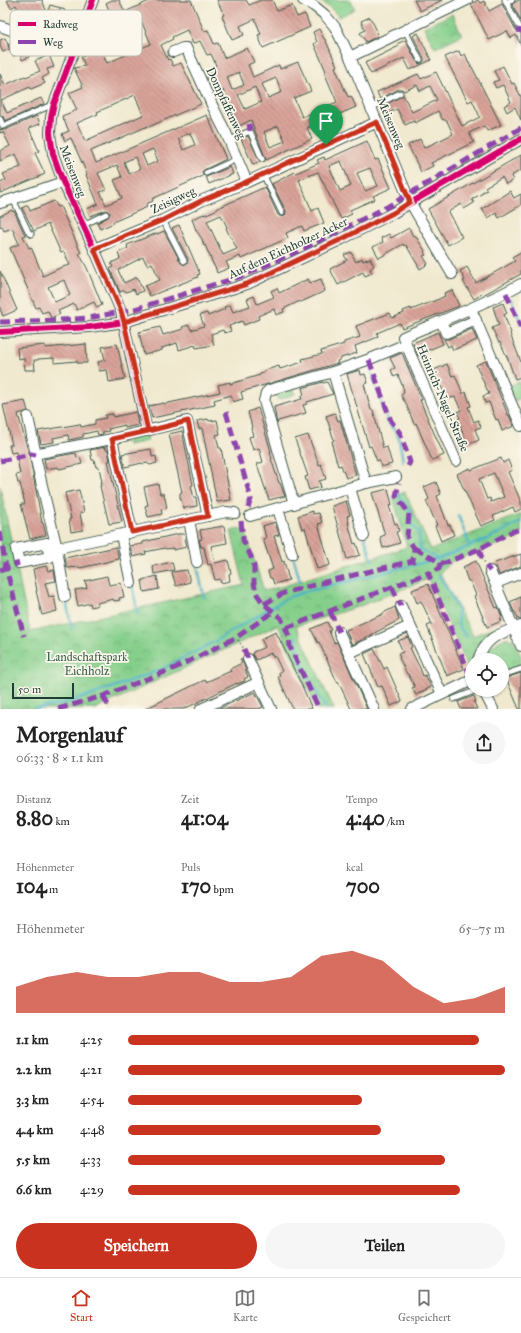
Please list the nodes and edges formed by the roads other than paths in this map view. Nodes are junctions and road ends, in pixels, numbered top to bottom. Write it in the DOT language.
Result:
graph roads {
  1 [pos="93,0"];
  2 [pos="303,0"];
  3 [pos="467,0"];
  4 [pos="512,0"];
  5 [pos="505,2"];
  6 [pos="89,10"];
  7 [pos="0,26"];
  8 [pos="520,28"];
  9 [pos="10,30"];
  10 [pos="405,30"];
  11 [pos="173,52"];
  12 [pos="71,56"];
  13 [pos="350,57"];
  14 [pos="420,60"];
  15 [pos="400,93"];
  16 [pos="54,104"];
  17 [pos="371,108"];
  18 [pos="0,119"];
  19 [pos="377,122"];
  20 [pos="230,140"];
  21 [pos="521,140"];
  22 [pos="237,159"];
  23 [pos="262,159"];
  24 [pos="206,174"];
  25 [pos="263,174"];
  26 [pos="63,182"];
  27 [pos="246,182"];
  28 [pos="14,199"];
  29 [pos="410,202"];
  30 [pos="0,203"];
  31 [pos="282,213"];
  32 [pos="106,214"];
  33 [pos="163,220"];
  34 [pos="83,225"];
  35 [pos="31,234"];
  36 [pos="94,249"];
  37 [pos="184,261"];
  38 [pos="452,274"];
  39 [pos="521,284"];
  40 [pos="472,308"];
  41 [pos="476,320"];
  42 [pos="441,321"];
  43 [pos="124,322"];
  44 [pos="0,332"];
  45 [pos="406,344"];
  46 [pos="333,372"];
  47 [pos="28,417"];
  48 [pos="521,426"];
  49 [pos="148,431"];
  50 [pos="112,439"];
  51 [pos="36,455"];
  52 [pos="456,461"];
  53 [pos="396,477"];
  54 [pos="366,483"];
  55 [pos="350,488"];
  56 [pos="294,504"];
  57 [pos="278,509"];
  58 [pos="235,512"];
  59 [pos="208,516"];
  60 [pos="250,516"];
  61 [pos="188,520"];
  62 [pos="132,532"];
  63 [pos="121,535"];
  64 [pos="364,536"];
  65 [pos="52,549"];
  66 [pos="292,554"];
  67 [pos="197,562"];
  68 [pos="488,568"];
  69 [pos="521,573"];
  70 [pos="132,582"];
  71 [pos="496,584"];
  72 [pos="65,597"];
  73 [pos="401,606"];
  74 [pos="410,626"];
  75 [pos="517,627"];
  76 [pos="339,632"];
  77 [pos="521,646"];
  78 [pos="349,653"];
  79 [pos="482,653"];
  80 [pos="248,659"];
  81 [pos="521,669"];
  82 [pos="509,673"];
  83 [pos="259,682"];
  84 [pos="465,683"];
  85 [pos="442,694"];
  86 [pos="465,695"];
  87 [pos="487,697"];
  88 [pos="454,699"];
  89 [pos="201,709"];
  90 [pos="271,709"];
  91 [pos="374,709"];
  92 [pos="412,709"];
  93 [pos="493,709"];
  1 -- 6 [label="street, Meisenweg"];
  2 -- 13 [label="street, Meisenweg"];
  3 -- 10 [label="street"];
  4 -- 5 [label="lane"];
  5 -- 8 [label="lane"];
  7 -- 9 [label="street"];
  10 -- 13 [label="street"];
  10 -- 14 [label="lane"];
  11 -- 20 [label="street, Dompfaffenweg"];
  12 -- 16 [label="street, Meisenweg"];
  13 -- 17 [label="street, Meisenweg"];
  15 -- 17 [label="lane"];
  16 -- 18 [label="lane"];
  16 -- 26 [label="street, Meisenweg"];
  17 -- 19 [label="street, Meisenweg"];
  19 -- 25 [label="street, Zeisigweg"];
  19 -- 29 [label="street, Meisenweg"];
  20 -- 22 [label="street, Dompfaffenweg"];
  20 -- 23 [label="lane"];
  21 -- 29 [label="street, Auf dem Eichholzer Acker"];
  22 -- 24 [label="lane"];
  22 -- 27 [label="street, Dompfaffenweg"];
  25 -- 27 [label="street, Zeisigweg"];
  25 -- 31 [label="lane"];
  26 -- 28 [label="street"];
  26 -- 34 [label="street, Meisenweg"];
  27 -- 33 [label="street, Zeisigweg"];
  28 -- 30 [label="street"];
  28 -- 35 [label="lane"];
  29 -- 38 [label="street, Meisenweg"];
  29 -- 43 [label="street, Auf dem Eichholzer Acker"];
  32 -- 34 [label="lane"];
  33 -- 36 [label="street, Zeisigweg"];
  33 -- 37 [label="lane"];
  34 -- 36 [label="street, Meisenweg"];
  36 -- 43 [label="street, Meisenweg"];
  39 -- 40 [label="street, Heinrich-Nagel-Straße"];
  40 -- 41 [label="street"];
  40 -- 42 [label="street, Heinrich-Nagel-Straße"];
  41 -- 42 [label="street"];
  41 -- 48 [label="street"];
  42 -- 45 [label="street, Heinrich-Nagel-Straße"];
  43 -- 44 [label="street, Auf dem Eichholzer Acker"];
  43 -- 49 [label="street, Meisenweg"];
  45 -- 46 [label="street, Heinrich-Nagel-Straße"];
  45 -- 52 [label="street, Heinrich-Nagel-Straße"];
  46 -- 54 [label="street"];
  46 -- 56 [label="street, Heinrich-Nagel-Straße"];
  47 -- 51 [label="street"];
  49 -- 50 [label="street"];
  49 -- 59 [label="street"];
  50 -- 51 [label="street"];
  50 -- 62 [label="street"];
  51 -- 65 [label="street"];
  53 -- 54 [label="street"];
  54 -- 55 [label="street"];
  55 -- 56 [label="street"];
  55 -- 64 [label="street"];
  56 -- 57 [label="street"];
  57 -- 60 [label="street"];
  57 -- 66 [label="street"];
  58 -- 59 [label="street"];
  59 -- 61 [label="street"];
  61 -- 62 [label="street"];
  61 -- 67 [label="street"];
  62 -- 63 [label="street"];
  63 -- 65 [label="street"];
  63 -- 70 [label="street"];
  65 -- 72 [label="street"];
  68 -- 71 [label="street"];
  69 -- 71 [label="street"];
  71 -- 75 [label="street"];
  73 -- 74 [label="street"];
  74 -- 78 [label="street"];
  74 -- 85 [label="street"];
  75 -- 77 [label="street"];
  75 -- 79 [label="street"];
  76 -- 78 [label="street"];
  78 -- 91 [label="street"];
  80 -- 83 [label="street"];
  81 -- 82 [label="lane"];
  83 -- 89 [label="street"];
  83 -- 90 [label="street"];
  84 -- 85 [label="street"];
  85 -- 92 [label="street"];
  86 -- 88 [label="lane"];
  87 -- 93 [label="street"];
}
